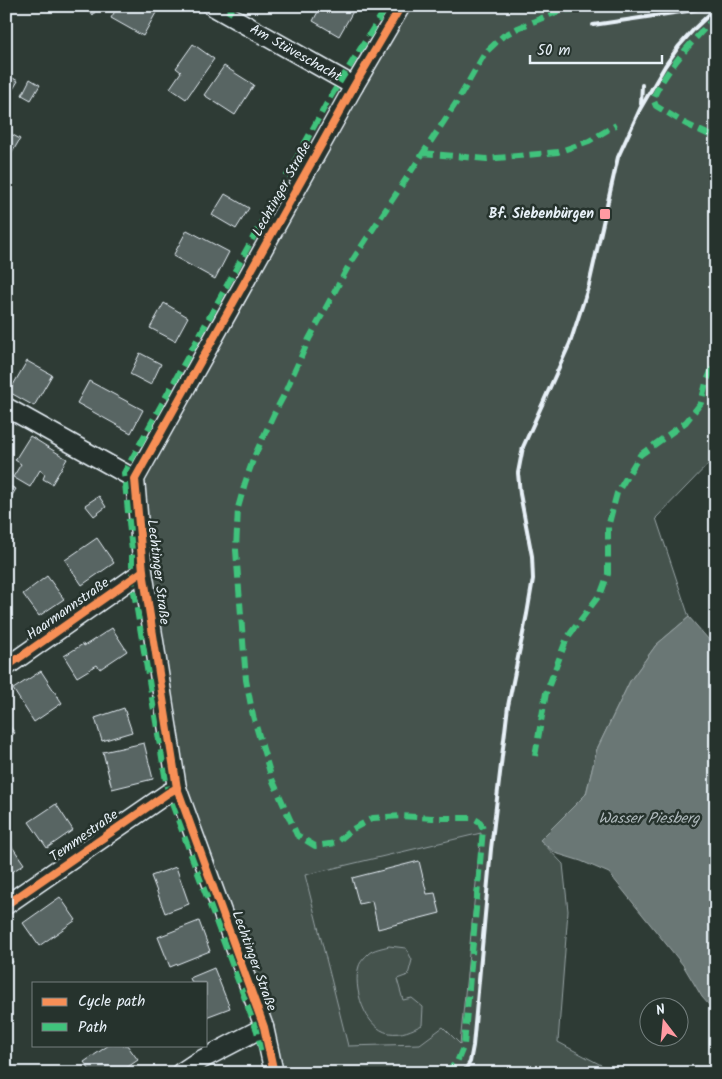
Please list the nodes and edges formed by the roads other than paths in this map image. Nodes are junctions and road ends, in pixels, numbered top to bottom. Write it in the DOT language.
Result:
graph roads {
  1 [pos="401,6"];
  2 [pos="224,9"];
  3 [pos="354,86"];
  4 [pos="6,406"];
  5 [pos="135,479"];
  6 [pos="143,571"];
  7 [pos="6,667"];
  8 [pos="177,788"];
  9 [pos="6,905"];
  10 [pos="264,1027"];
  11 [pos="180,1073"];
  12 [pos="274,1073"];
  1 -- 3 [label="street, Lechtinger Straße"];
  2 -- 3 [label="street, Am Stüveschacht"];
  3 -- 5 [label="street, Lechtinger Straße"];
  4 -- 5 [label="street"];
  5 -- 6 [label="street, Lechtinger Straße"];
  6 -- 7 [label="street, Haarmannstraße"];
  6 -- 8 [label="street, Lechtinger Straße"];
  8 -- 9 [label="street, Temmestraße"];
  8 -- 10 [label="street, Lechtinger Straße"];
  10 -- 11 [label="street"];
  10 -- 12 [label="street, Lechtinger Straße"];
}
